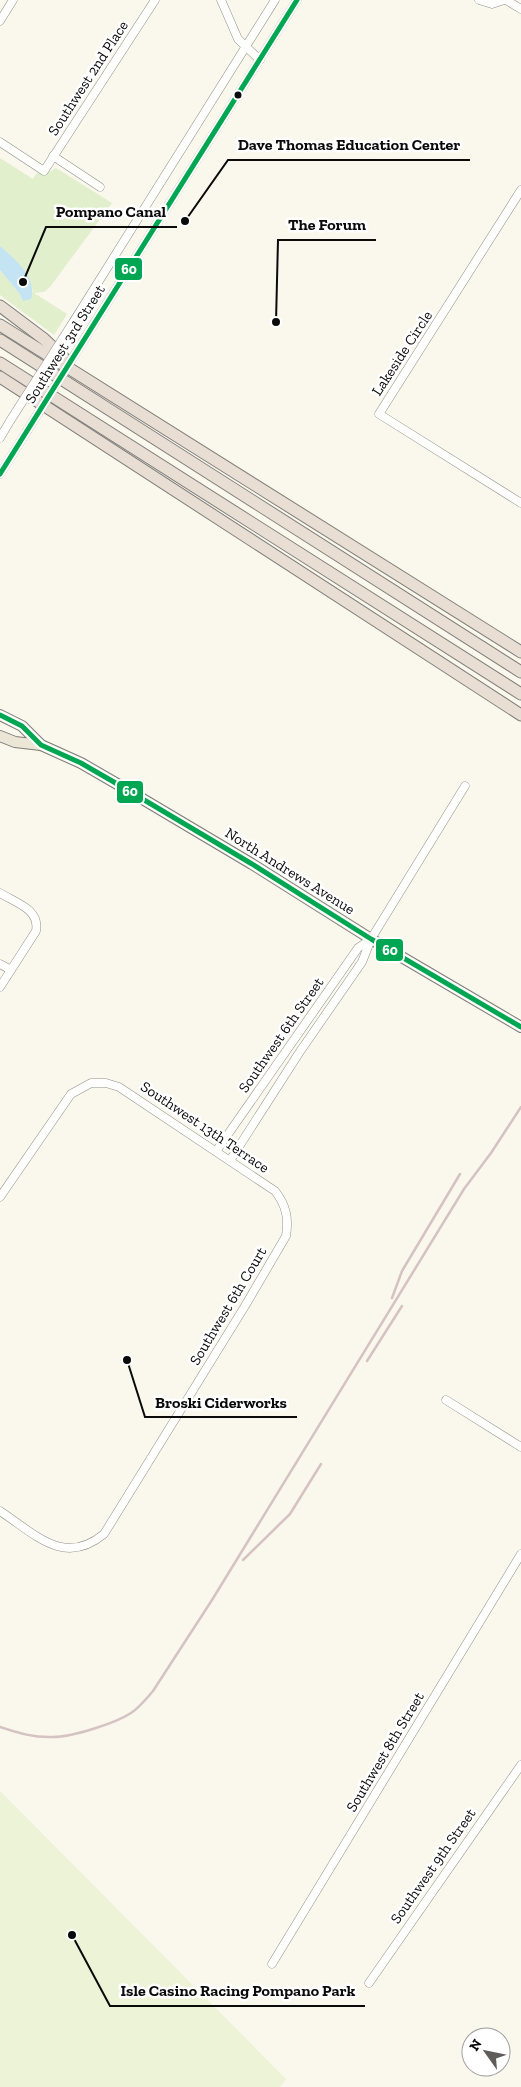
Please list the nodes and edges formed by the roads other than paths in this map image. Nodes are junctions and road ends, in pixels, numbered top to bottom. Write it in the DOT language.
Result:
graph roads {
  1 [pos="13,0"];
  2 [pos="155,0"];
  3 [pos="221,0"];
  4 [pos="275,0"];
  5 [pos="297,0"];
  6 [pos="479,0"];
  7 [pos="505,0"];
  8 [pos="521,10"];
  9 [pos="0,21"];
  10 [pos="245,48"];
  11 [pos="260,60"];
  12 [pos="0,142"];
  13 [pos="53,156"];
  14 [pos="100,188"];
  15 [pos="521,190"];
  16 [pos="0,306"];
  17 [pos="0,325"];
  18 [pos="0,340"];
  19 [pos="0,363"];
  20 [pos="0,377"];
  21 [pos="91,382"];
  22 [pos="0,387"];
  23 [pos="75,425"];
  24 [pos="0,438"];
  25 [pos="0,474"];
  26 [pos="521,503"];
  27 [pos="521,652"];
  28 [pos="521,672"];
  29 [pos="521,694"];
  30 [pos="0,715"];
  31 [pos="521,715"];
  32 [pos="0,736"];
  33 [pos="42,744"];
  34 [pos="465,786"];
  35 [pos="0,893"];
  36 [pos="371,939"];
  37 [pos="0,964"];
  38 [pos="11,970"];
  39 [pos="0,987"];
  40 [pos="521,1027"];
  41 [pos="217,1150"];
  42 [pos="231,1160"];
  43 [pos="275,1190"];
  44 [pos="0,1197"];
  45 [pos="446,1400"];
  46 [pos="521,1447"];
  47 [pos="0,1510"];
  48 [pos="521,1554"];
  49 [pos="521,1765"];
  50 [pos="272,1964"];
  51 [pos="369,1983"];
  1 -- 9 [label="street"];
  2 -- 13 [label="street, Southwest 2nd Place"];
  3 -- 10 [label="street"];
  4 -- 10 [label="street, Southwest 3rd Street"];
  5 -- 11 [label="street, Southwest 3rd Street"];
  6 -- 7 [label="street"];
  7 -- 8 [label="street"];
  10 -- 11 [label="street"];
  10 -- 24 [label="street, Southwest 3rd Street, bridge"];
  11 -- 25 [label="street, Southwest 3rd Street, bridge"];
  12 -- 13 [label="street, Southwest 2nd Place"];
  13 -- 14 [label="street"];
  15 -- 26 [label="street, Lakeside Circle"];
  16 -- 21 [label="highway"];
  17 -- 21 [label="highway"];
  18 -- 28 [label="highway"];
  19 -- 29 [label="highway"];
  20 -- 23 [label="highway"];
  21 -- 27 [label="highway"];
  22 -- 23 [label="highway"];
  23 -- 31 [label="highway"];
  30 -- 33 [label="main road, North Andrews Avenue"];
  32 -- 33 [label="main road, North Andrews Avenue"];
  33 -- 36 [label="main road, North Andrews Avenue"];
  34 -- 36 [label="street, Southwest 6th Street"];
  35 -- 38 [label="street"];
  36 -- 40 [label="main road, North Andrews Avenue"];
  36 -- 41 [label="street, Southwest 6th Street"];
  36 -- 42 [label="street, Southwest 6th Street"];
  37 -- 38 [label="street"];
  38 -- 39 [label="street"];
  41 -- 42 [label="street, Southwest 13th Terrace"];
  41 -- 44 [label="street, Southwest 13th Terrace"];
  42 -- 43 [label="street, Southwest 13th Terrace"];
  43 -- 47 [label="street, Southwest 6th Court"];
  45 -- 46 [label="street"];
  48 -- 50 [label="street, Southwest 8th Street"];
  49 -- 51 [label="street, Southwest 9th Street"];
}
